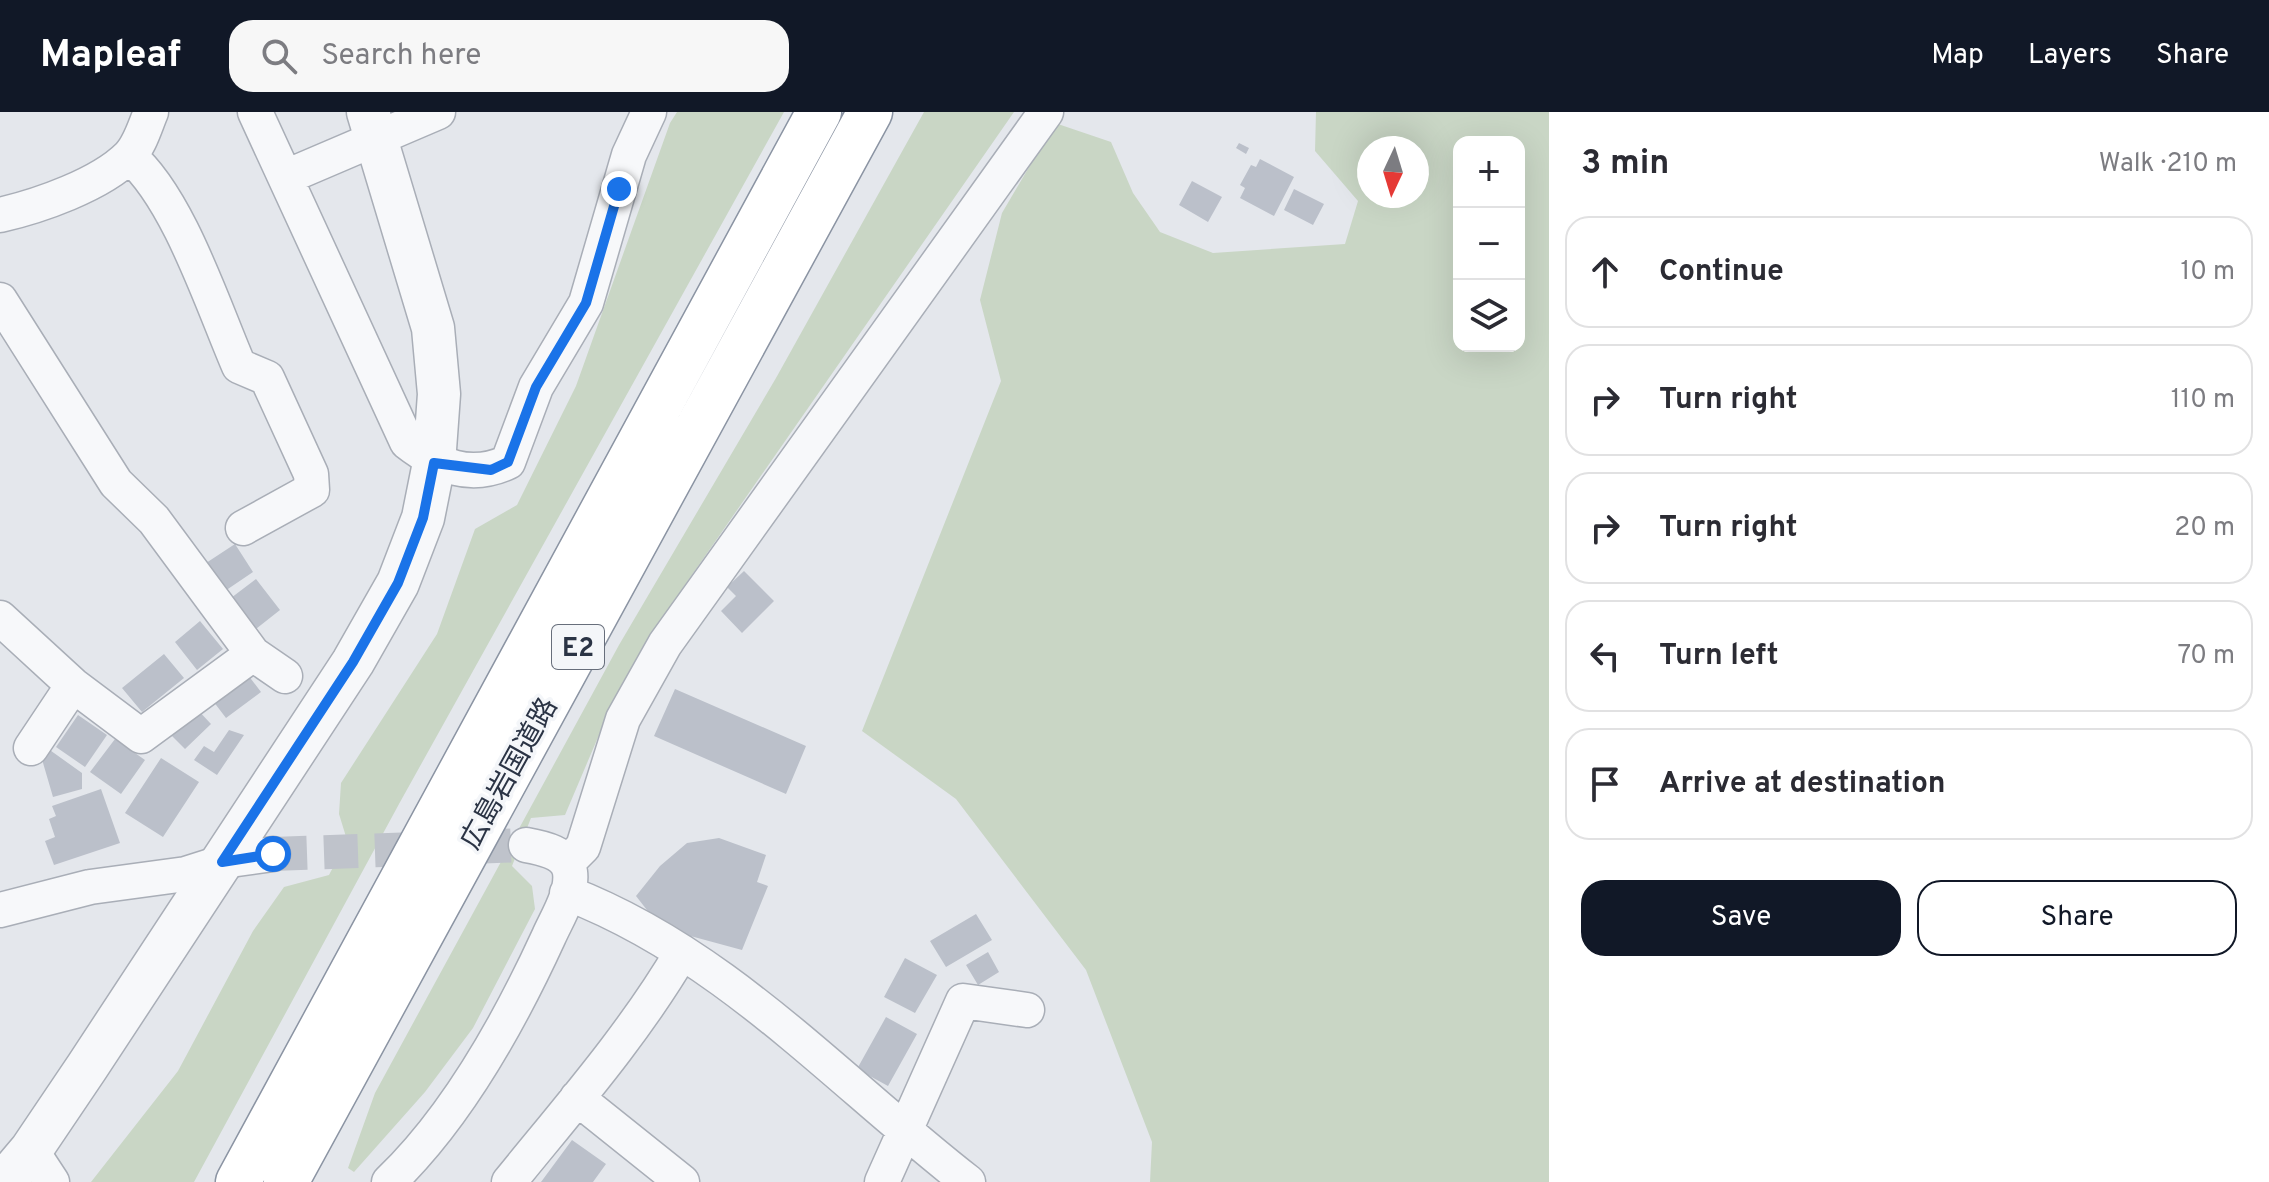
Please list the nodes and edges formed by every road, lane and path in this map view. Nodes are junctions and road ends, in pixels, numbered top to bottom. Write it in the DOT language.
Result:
graph roads {
  1 [pos="151,112"];
  2 [pos="255,112"];
  3 [pos="438,112"];
  4 [pos="649,112"];
  5 [pos="819,112"];
  6 [pos="870,112"];
  7 [pos="1046,112"];
  8 [pos="372,125"];
  9 [pos="129,156"];
  10 [pos="286,177"];
  11 [pos="0,215"];
  12 [pos="0,300"];
  13 [pos="434,463"];
  14 [pos="243,528"];
  15 [pos="0,618"];
  16 [pos="253,654"];
  17 [pos="285,676"];
  18 [pos="73,685"];
  19 [pos="31,748"];
  20 [pos="526,845"];
  21 [pos="273,854"];
  22 [pos="222,862"];
  23 [pos="567,878"];
  24 [pos="0,910"];
  25 [pos="682,952"];
  26 [pos="1027,1010"];
  27 [pos="577,1098"];
  28 [pos="905,1133"];
  29 [pos="41,1166"];
  30 [pos="4,1182"];
  31 [pos="238,1182"];
  32 [pos="286,1182"];
  33 [pos="389,1182"];
  34 [pos="509,1182"];
  35 [pos="682,1182"];
  36 [pos="882,1182"];
  37 [pos="968,1182"];
  1 -- 9 [label="street"];
  2 -- 10 [label="street"];
  3 -- 8 [label="street"];
  4 -- 13 [label="street"];
  5 -- 31 [label="highway, 広島岩国道路 / E2"];
  6 -- 32 [label="highway, 広島岩国道路 / E2"];
  7 -- 23 [label="street"];
  8 -- 10 [label="street"];
  8 -- 13 [label="street"];
  9 -- 11 [label="street"];
  9 -- 14 [label="street"];
  10 -- 13 [label="street"];
  12 -- 16 [label="street"];
  13 -- 22 [label="street"];
  15 -- 18 [label="street"];
  16 -- 17 [label="street"];
  16 -- 18 [label="street"];
  18 -- 19 [label="street"];
  20 -- 23 [label="street"];
  21 -- 22 [label="street"];
  22 -- 24 [label="street"];
  22 -- 29 [label="street"];
  23 -- 25 [label="street"];
  23 -- 33 [label="street"];
  25 -- 27 [label="street"];
  25 -- 28 [label="street"];
  26 -- 28 [label="street"];
  27 -- 34 [label="street"];
  27 -- 35 [label="street"];
  28 -- 36 [label="street"];
  28 -- 37 [label="street"];
  29 -- 30 [label="street"];
}
